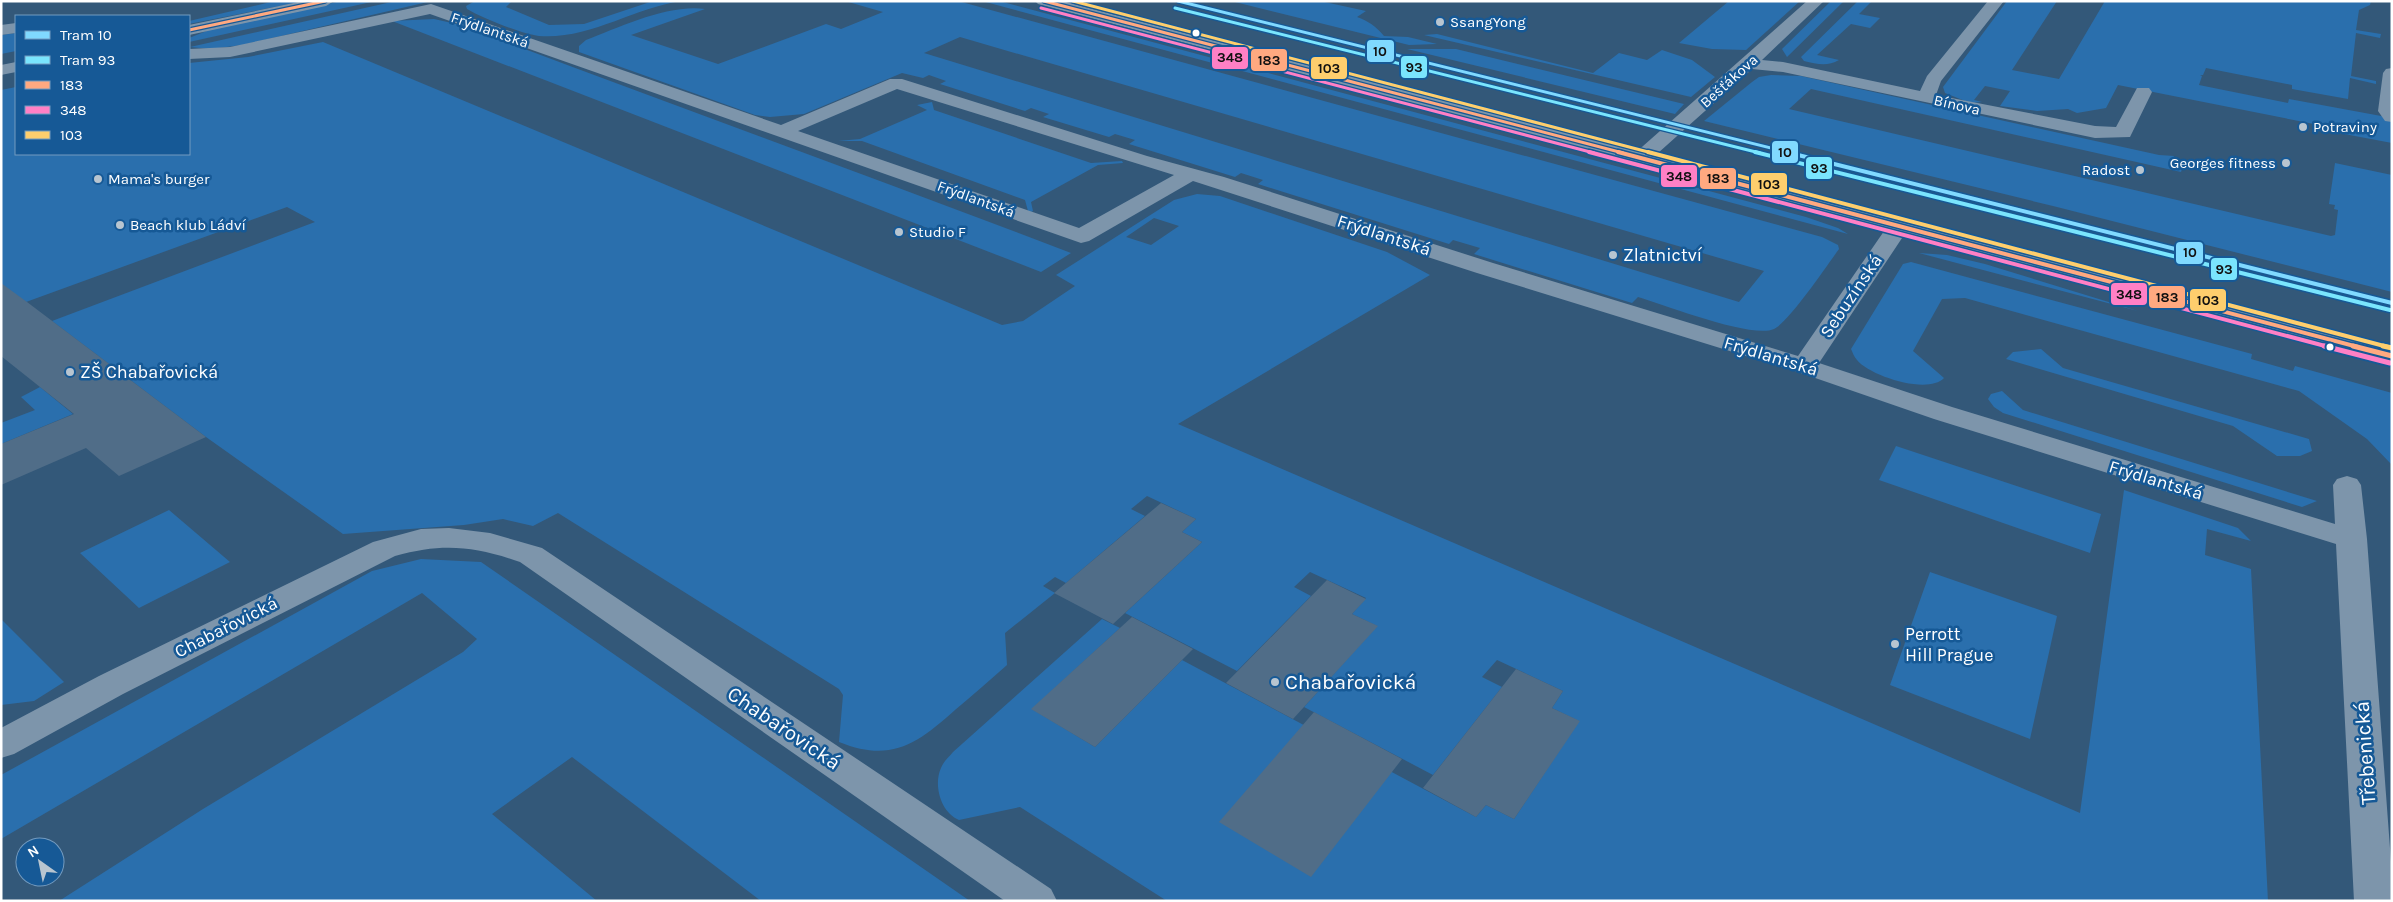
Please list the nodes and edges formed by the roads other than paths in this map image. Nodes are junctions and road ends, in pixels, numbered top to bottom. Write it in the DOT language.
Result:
graph roads {
  1 [pos="326,1"];
  2 [pos="1043,1"];
  3 [pos="1816,1"];
  4 [pos="1996,1"];
  5 [pos="15,28"];
  6 [pos="1,30"];
  7 [pos="190,30"];
  8 [pos="190,54"];
  9 [pos="1748,64"];
  10 [pos="15,67"];
  11 [pos="1,70"];
  12 [pos="2392,72"];
  13 [pos="2143,92"];
  14 [pos="1926,98"];
  15 [pos="2392,117"];
  16 [pos="782,131"];
  17 [pos="1641,158"];
  18 [pos="1189,175"];
  19 [pos="1899,226"];
  20 [pos="2386,354"];
  21 [pos="1804,366"];
  22 [pos="2347,485"];
  23 [pos="2352,539"];
  24 [pos="1,744"];
  25 [pos="1037,901"];
  26 [pos="2374,901"];
  1 -- 7 [label="street"];
  2 -- 17 [label="main road"];
  3 -- 9 [label="street, Bešťákova"];
  4 -- 14 [label="street"];
  5 -- 6 [label="street"];
  8 -- 16 [label="street, Frýdlantská"];
  9 -- 14 [label="street, Bínova"];
  9 -- 17 [label="street, Bešťákova"];
  10 -- 11 [label="street"];
  12 -- 15 [label="street"];
  13 -- 14 [label="street, Bínova"];
  16 -- 18 [label="street, Frýdlantská"];
  16 -- 18 [label="street, Frýdlantská"];
  17 -- 19 [label="main road"];
  18 -- 21 [label="street, Frýdlantská"];
  19 -- 20 [label="main road"];
  19 -- 21 [label="street, Sebuzínská"];
  21 -- 23 [label="street, Frýdlantská"];
  22 -- 23 [label="street, Třebenická"];
  23 -- 26 [label="street, Třebenická"];
  24 -- 25 [label="street, Chabařovická"];
}
